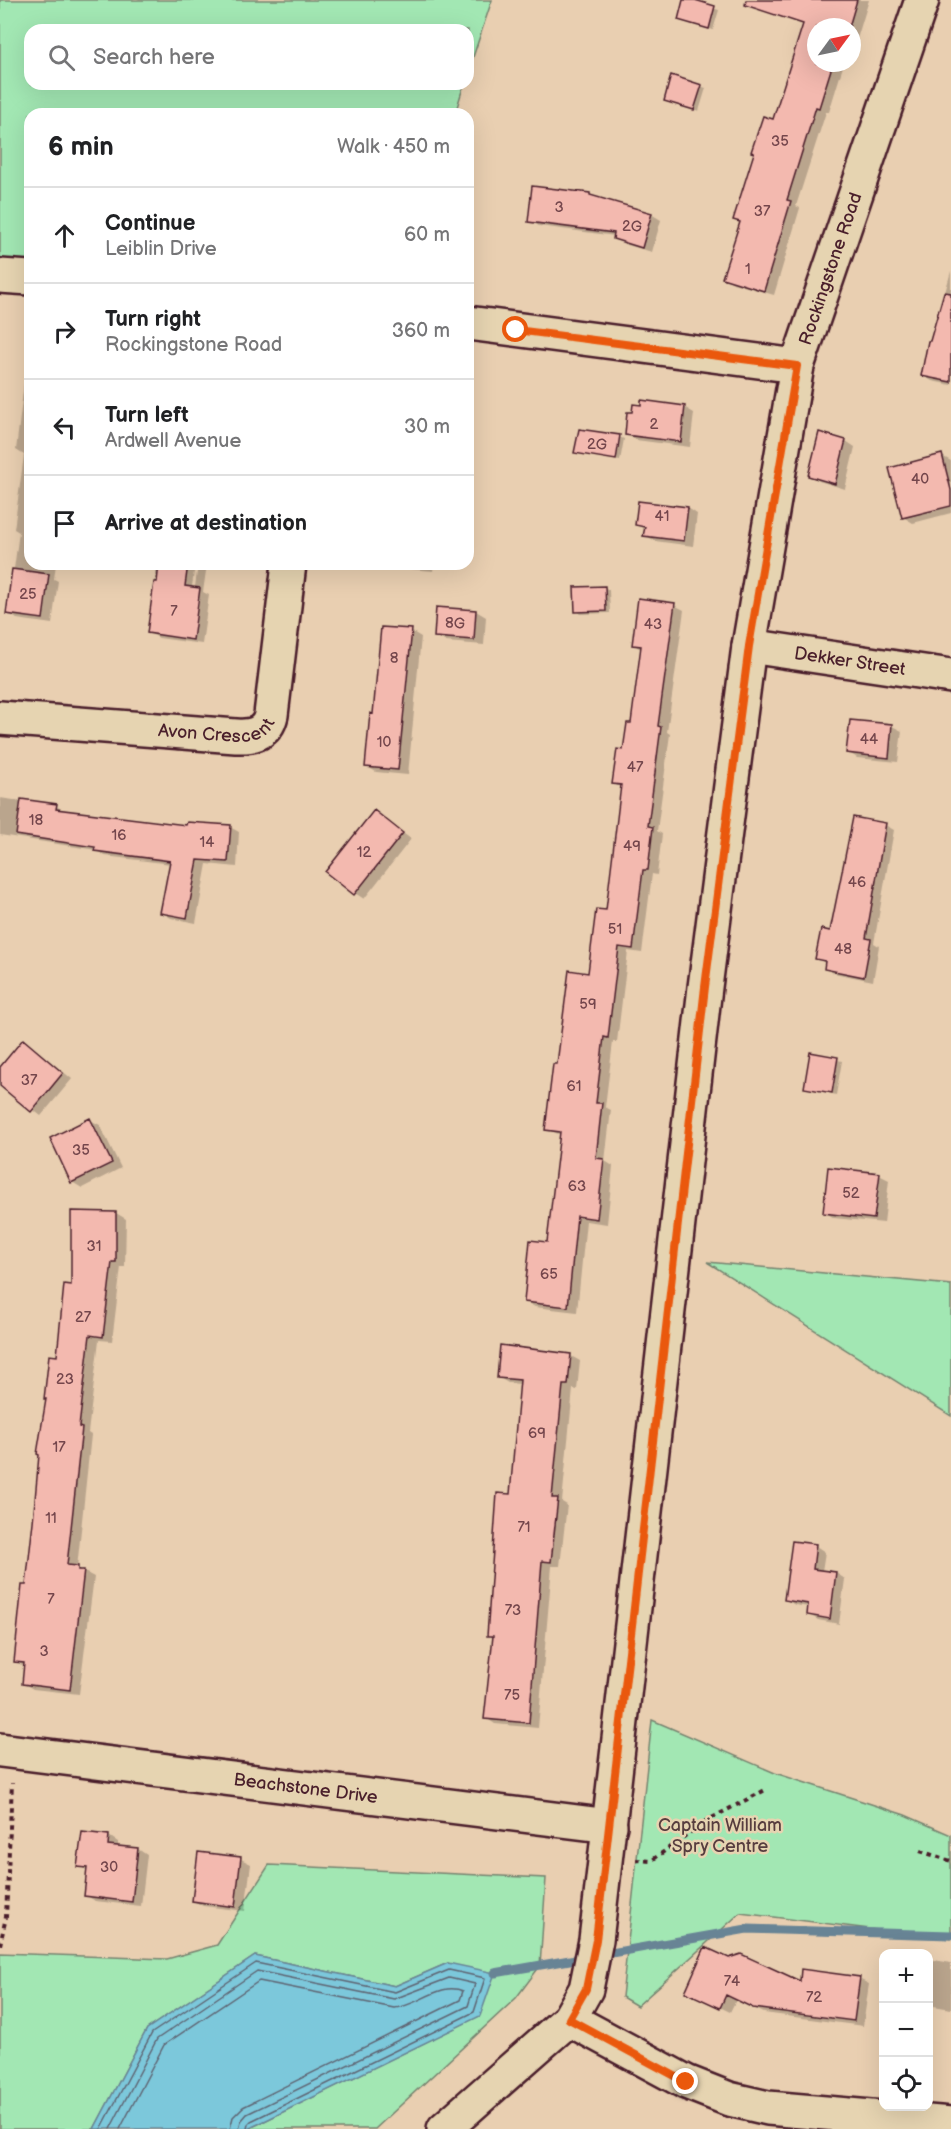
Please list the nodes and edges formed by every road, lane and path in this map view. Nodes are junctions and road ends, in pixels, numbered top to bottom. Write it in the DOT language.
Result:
graph roads {
  1 [pos="922,0"];
  2 [pos="0,276"];
  3 [pos="24,278"];
  4 [pos="474,325"];
  5 [pos="797,366"];
  6 [pos="288,570"];
  7 [pos="749,646"];
  8 [pos="951,676"];
  9 [pos="0,718"];
  10 [pos="8,1751"];
  11 [pos="767,1789"];
  12 [pos="610,1826"];
  13 [pos="920,1851"];
  14 [pos="606,1859"];
  15 [pos="951,1861"];
  16 [pos="0,1945"];
  17 [pos="569,2019"];
  18 [pos="951,2124"];
  19 [pos="444,2129"];
  1 -- 5 [label="street, Rockingstone Road"];
  2 -- 3 [label="street"];
  4 -- 5 [label="street"];
  5 -- 7 [label="street, Rockingstone Road"];
  6 -- 9 [label="street, Avon Crescent"];
  7 -- 8 [label="street, Dekker Street"];
  7 -- 12 [label="street, Rockingstone Road"];
  10 -- 12 [label="street, Beachstone Drive"];
  10 -- 16 [label="path"];
  11 -- 14 [label="path"];
  12 -- 14 [label="street, Rockingstone Road"];
  13 -- 15 [label="path"];
  14 -- 17 [label="street, Rockingstone Road"];
  17 -- 18 [label="street"];
  17 -- 19 [label="street, Rockingstone Road"];
}
